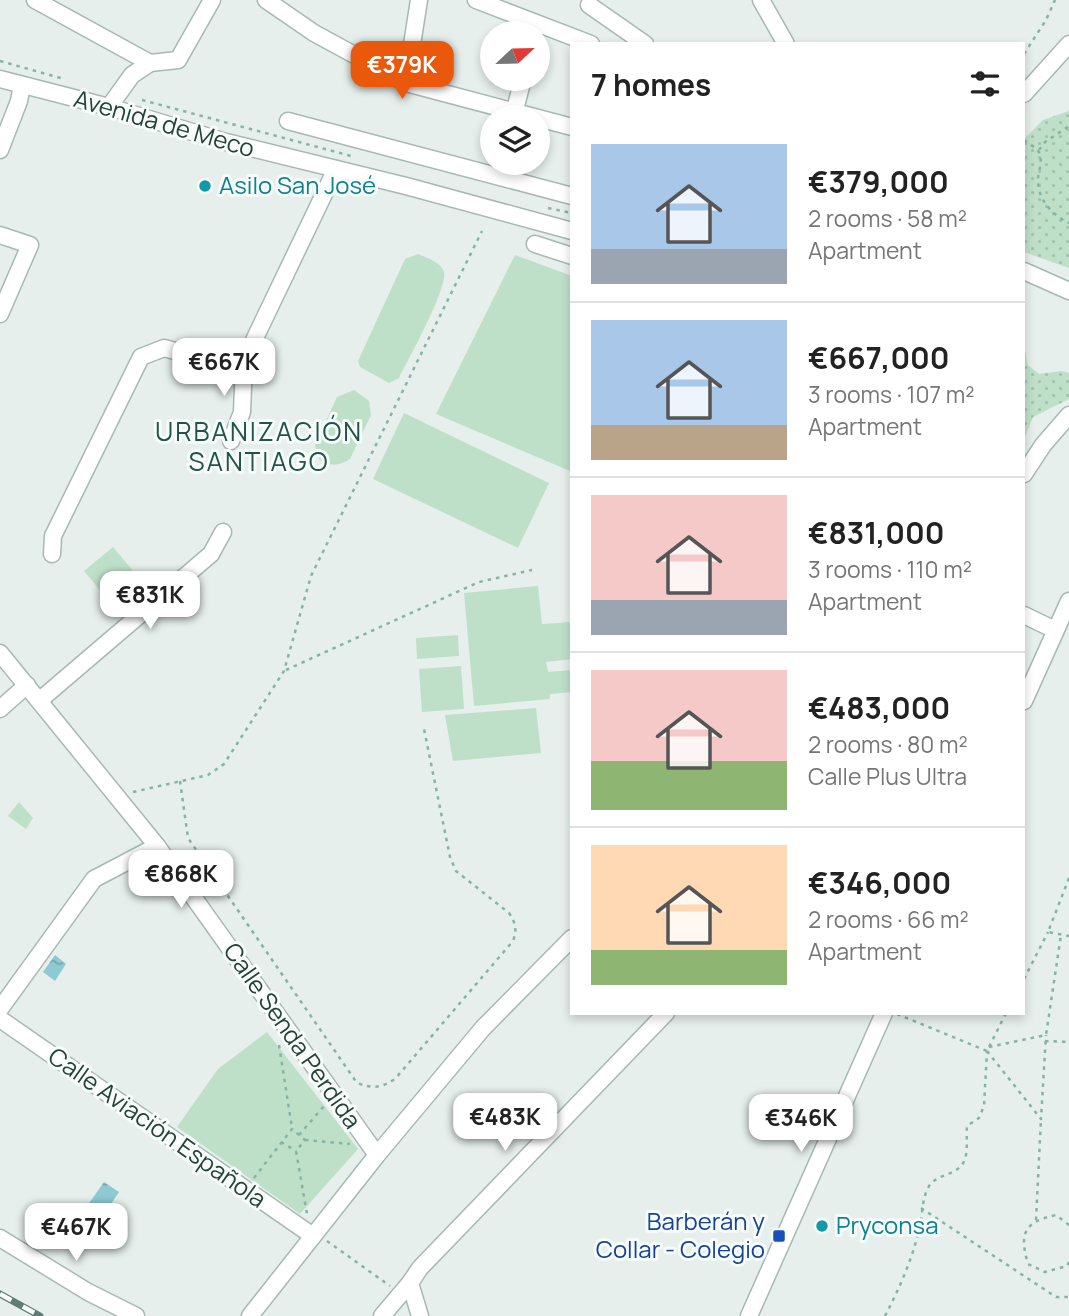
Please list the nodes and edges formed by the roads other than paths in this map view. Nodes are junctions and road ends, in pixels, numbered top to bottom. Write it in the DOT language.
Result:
graph roads {
  1 [pos="35,0"];
  2 [pos="212,0"];
  3 [pos="266,0"];
  4 [pos="419,0"];
  5 [pos="476,0"];
  6 [pos="761,0"];
  7 [pos="589,5"];
  8 [pos="519,21"];
  9 [pos="550,33"];
  10 [pos="584,42"];
  11 [pos="642,42"];
  12 [pos="785,42"];
  13 [pos="1069,44"];
  14 [pos="150,63"];
  15 [pos="0,79"];
  16 [pos="406,83"];
  17 [pos="22,85"];
  18 [pos="1025,93"];
  19 [pos="113,100"];
  20 [pos="483,105"];
  21 [pos="288,121"];
  22 [pos="550,122"];
  23 [pos="570,127"];
  24 [pos="0,150"];
  25 [pos="480,166"];
  26 [pos="336,169"];
  27 [pos="511,175"];
  28 [pos="570,195"];
  29 [pos="570,230"];
  30 [pos="0,235"];
  31 [pos="535,244"];
  32 [pos="570,255"];
  33 [pos="1026,273"];
  34 [pos="1069,291"];
  35 [pos="0,314"];
  36 [pos="243,361"];
  37 [pos="1069,415"];
  38 [pos="231,441"];
  39 [pos="1025,473"];
  40 [pos="223,532"];
  41 [pos="52,554"];
  42 [pos="1069,601"];
  43 [pos="1025,615"];
  44 [pos="1055,630"];
  45 [pos="0,653"];
  46 [pos="27,685"];
  47 [pos="1025,699"];
  48 [pos="40,700"];
  49 [pos="0,709"];
  50 [pos="157,846"];
  51 [pos="570,940"];
  52 [pos="0,1009"];
  53 [pos="664,1015"];
  54 [pos="883,1015"];
  55 [pos="0,1019"];
  56 [pos="377,1155"];
  57 [pos="310,1232"];
  58 [pos="0,1238"];
  59 [pos="411,1283"];
  60 [pos="751,1312"];
  61 [pos="136,1316"];
  62 [pos="250,1316"];
  63 [pos="382,1316"];
  64 [pos="420,1316"];
  65 [pos="768,1316"];
  1 -- 14 [label="street"];
  2 -- 14 [label="street"];
  3 -- 16 [label="street"];
  4 -- 16 [label="street"];
  5 -- 8 [label="street"];
  6 -- 12 [label="street"];
  7 -- 11 [label="street"];
  9 -- 10 [label="street"];
  13 -- 18 [label="street"];
  14 -- 19 [label="street"];
  15 -- 17 [label="street, Avenida de Meco"];
  16 -- 20 [label="street"];
  17 -- 19 [label="street, Avenida de Meco"];
  17 -- 24 [label="street"];
  19 -- 26 [label="street, Avenida de Meco"];
  21 -- 25 [label="street"];
  22 -- 23 [label="street"];
  26 -- 29 [label="street, Avenida de Meco"];
  26 -- 36 [label="street"];
  27 -- 28 [label="street"];
  30 -- 35 [label="street"];
  31 -- 32 [label="street"];
  33 -- 34 [label="street"];
  36 -- 38 [label="street"];
  36 -- 41 [label="street"];
  37 -- 39 [label="street"];
  40 -- 48 [label="street"];
  42 -- 44 [label="street"];
  43 -- 44 [label="street"];
  44 -- 47 [label="street"];
  45 -- 46 [label="street, Calle Senda Perdida"];
  46 -- 48 [label="street, Calle Senda Perdida"];
  46 -- 49 [label="street"];
  48 -- 50 [label="street, Calle Senda Perdida"];
  50 -- 52 [label="street"];
  50 -- 56 [label="street, Calle Senda Perdida"];
  51 -- 56 [label="street"];
  53 -- 59 [label="street"];
  54 -- 60 [label="street"];
  55 -- 57 [label="street, Calle Aviación Española"];
  56 -- 57 [label="street"];
  57 -- 62 [label="street"];
  58 -- 61 [label="street"];
  59 -- 63 [label="street"];
  59 -- 64 [label="street"];
  60 -- 65 [label="street"];
}
